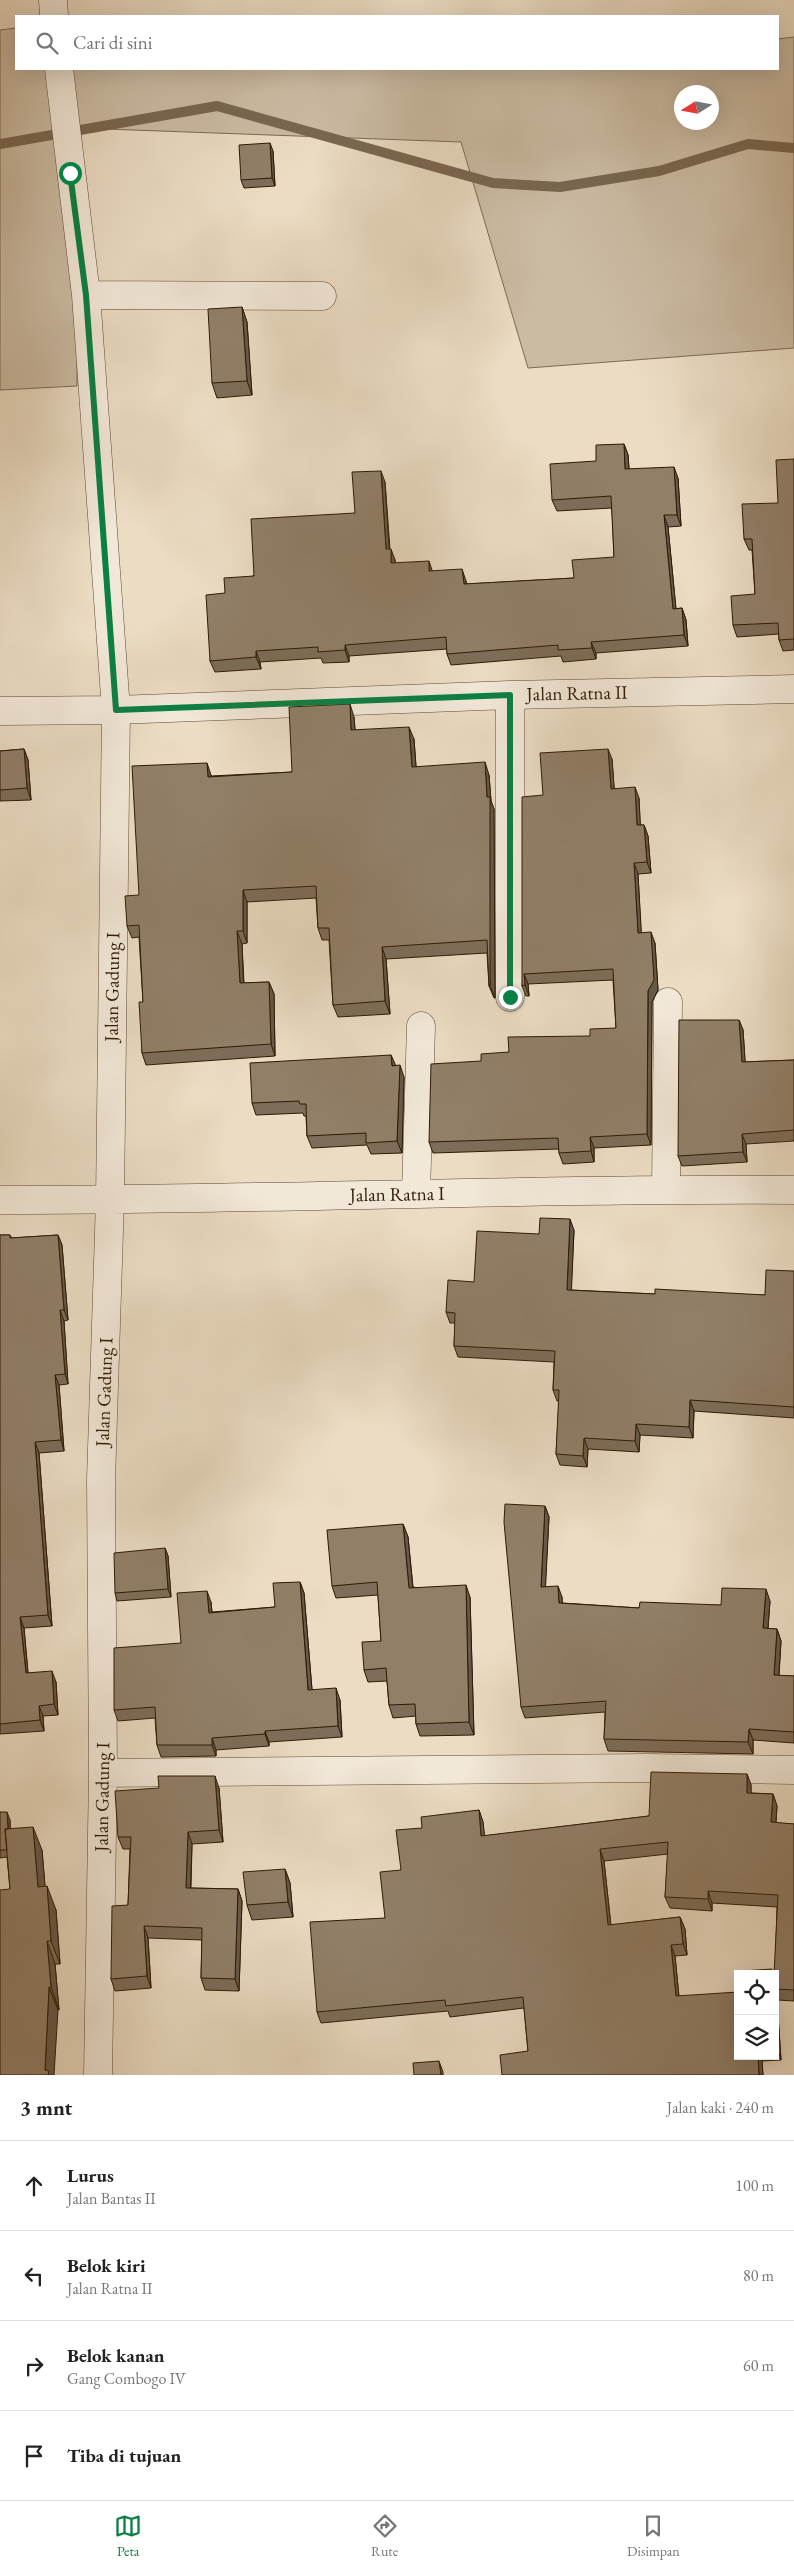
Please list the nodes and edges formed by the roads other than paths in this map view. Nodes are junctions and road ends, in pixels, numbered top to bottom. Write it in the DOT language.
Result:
graph roads {
  1 [pos="53,0"];
  2 [pos="54,15"];
  3 [pos="60,81"];
  4 [pos="86,295"];
  5 [pos="322,296"];
  6 [pos="794,688"];
  7 [pos="510,695"];
  8 [pos="116,710"];
  9 [pos="0,711"];
  10 [pos="510,997"];
  11 [pos="668,1002"];
  12 [pos="421,1026"];
  13 [pos="666,1189"];
  14 [pos="794,1190"];
  15 [pos="416,1193"];
  16 [pos="0,1200"];
  17 [pos="110,1200"];
  18 [pos="794,1770"];
  19 [pos="103,1773"];
  20 [pos="98,2075"];
  1 -- 2 [label="street"];
  3 -- 4 [label="street, Jalan Gadung I"];
  4 -- 5 [label="street"];
  4 -- 8 [label="street, Jalan Gadung I"];
  6 -- 7 [label="street, Jalan Ratna II"];
  7 -- 8 [label="street, Jalan Ratna II"];
  7 -- 10 [label="street"];
  8 -- 9 [label="street, Jalan Ratna II"];
  8 -- 17 [label="street, Jalan Gadung I"];
  11 -- 13 [label="street"];
  12 -- 15 [label="street"];
  13 -- 14 [label="street, Jalan Ratna I"];
  13 -- 15 [label="street, Jalan Ratna I"];
  15 -- 17 [label="street, Jalan Ratna I"];
  16 -- 17 [label="street, Jalan Ratna I"];
  17 -- 19 [label="street, Jalan Gadung I"];
  18 -- 19 [label="street"];
  19 -- 20 [label="street, Jalan Gadung I"];
}
